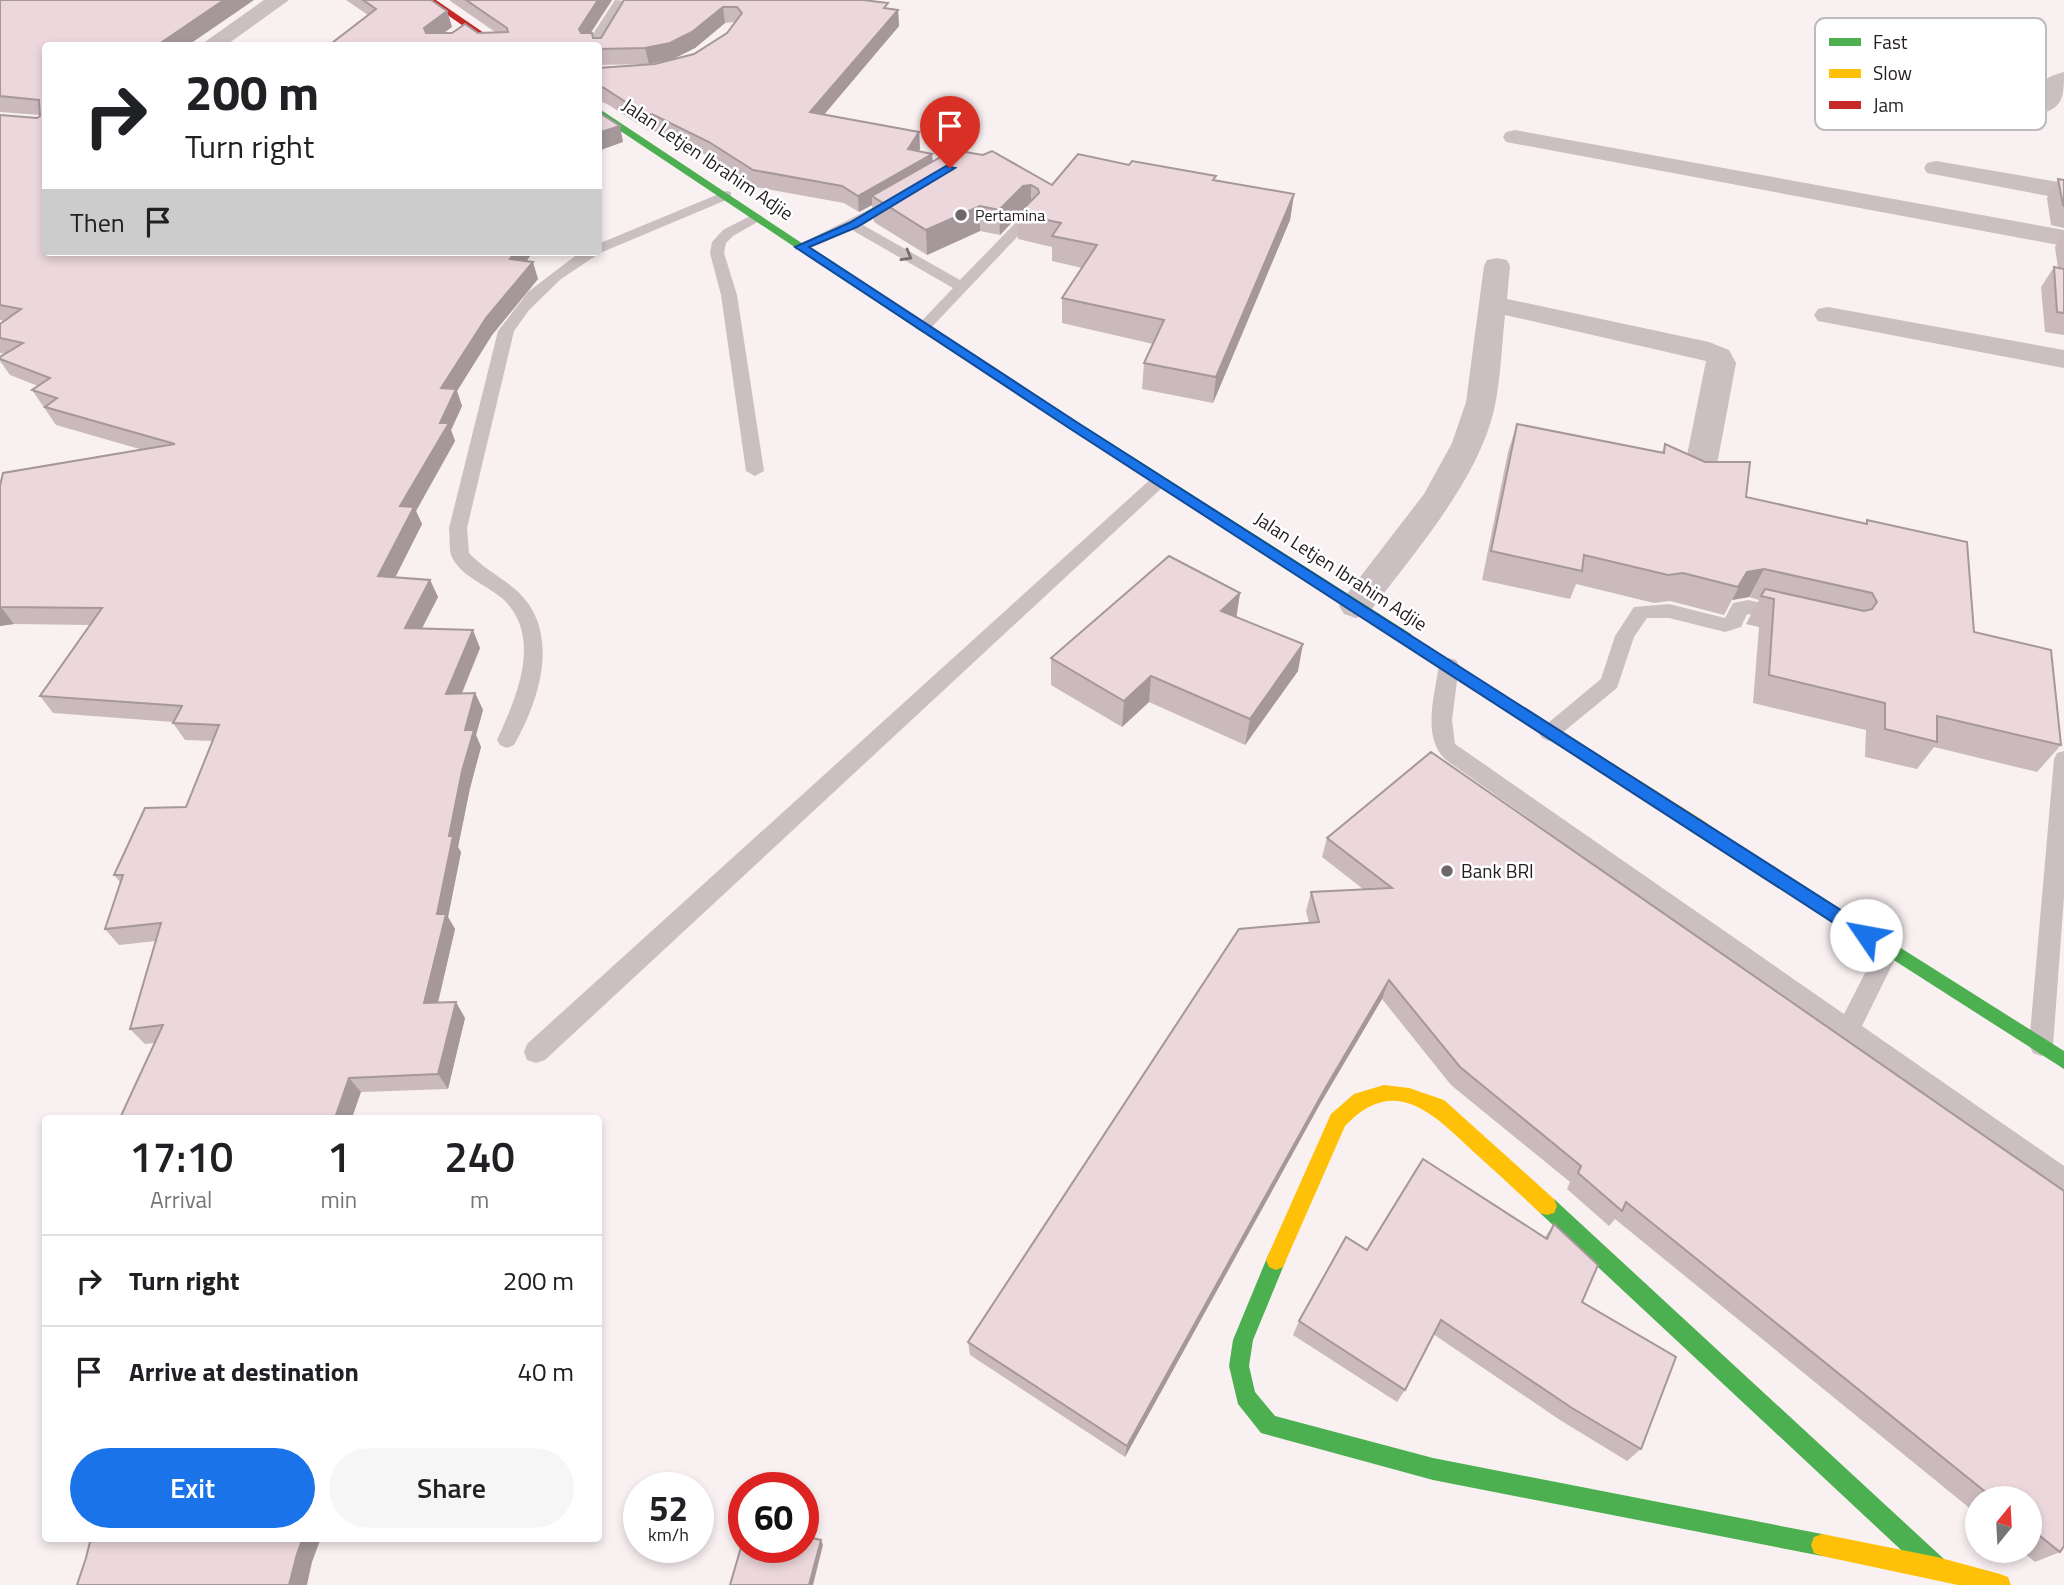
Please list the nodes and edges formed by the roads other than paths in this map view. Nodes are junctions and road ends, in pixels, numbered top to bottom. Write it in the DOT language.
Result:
graph roads {
  1 [pos="278,0"];
  2 [pos="430,0"];
  3 [pos="624,2"];
  4 [pos="470,27"];
  5 [pos="452,39"];
  6 [pos="216,42"];
  7 [pos="493,42"];
  8 [pos="599,42"];
  9 [pos="2064,79"];
  10 [pos="2046,104"];
  11 [pos="602,114"];
  12 [pos="1515,137"];
  13 [pos="1936,168"];
  14 [pos="914,190"];
  15 [pos="2064,191"];
  16 [pos="726,195"];
  17 [pos="1030,216"];
  18 [pos="756,217"];
  19 [pos="853,225"];
  20 [pos="2064,238"];
  21 [pos="801,247"];
  22 [pos="602,248"];
  23 [pos="587,256"];
  24 [pos="1497,266"];
  25 [pos="961,287"];
  26 [pos="1493,304"];
  27 [pos="1828,315"];
  28 [pos="923,328"];
  29 [pos="2064,359"];
  30 [pos="1700,470"];
  31 [pos="755,471"];
  32 [pos="1159,481"];
  33 [pos="1356,606"];
  34 [pos="1797,618"];
  35 [pos="1449,666"];
  36 [pos="1549,733"];
  37 [pos="507,740"];
  38 [pos="2064,759"];
  39 [pos="1889,949"];
  40 [pos="1848,1029"];
  41 [pos="2041,1045"];
  42 [pos="536,1052"];
  43 [pos="2064,1061"];
  44 [pos="2064,1181"];
  45 [pos="1937,1568"];
  46 [pos="2000,1585"];
  1 -- 6 [label="street"];
  2 -- 4 [label="main road"];
  3 -- 8 [label="street"];
  4 -- 5 [label="street"];
  4 -- 7 [label="main road"];
  9 -- 10 [label="street"];
  11 -- 16 [label="main road, Jalan Letjen Ibrahim Adjie"];
  12 -- 20 [label="street"];
  13 -- 15 [label="street"];
  14 -- 19 [label="lane"];
  16 -- 18 [label="main road, Jalan Letjen Ibrahim Adjie"];
  16 -- 22 [label="lane"];
  17 -- 25 [label="lane"];
  18 -- 21 [label="main road, Jalan Letjen Ibrahim Adjie"];
  18 -- 31 [label="lane"];
  19 -- 21 [label="lane"];
  19 -- 25 [label="lane, one-way"];
  21 -- 28 [label="main road, Jalan Letjen Ibrahim Adjie"];
  23 -- 37 [label="lane"];
  24 -- 26 [label="street"];
  25 -- 28 [label="lane"];
  26 -- 30 [label="street"];
  26 -- 33 [label="street"];
  27 -- 29 [label="street"];
  28 -- 32 [label="main road, Jalan Letjen Ibrahim Adjie"];
  32 -- 33 [label="main road, Jalan Letjen Ibrahim Adjie"];
  32 -- 42 [label="lane"];
  33 -- 35 [label="main road, Jalan Letjen Ibrahim Adjie"];
  34 -- 36 [label="lane"];
  35 -- 36 [label="main road, Jalan Letjen Ibrahim Adjie"];
  35 -- 40 [label="lane"];
  36 -- 39 [label="main road, Jalan Letjen Ibrahim Adjie"];
  38 -- 41 [label="lane"];
  39 -- 40 [label="lane"];
  39 -- 41 [label="main road, Jalan Letjen Ibrahim Adjie"];
  40 -- 44 [label="lane"];
  41 -- 43 [label="main road, Jalan Letjen Ibrahim Adjie"];
  45 -- 45 [label="main road"];
  45 -- 46 [label="main road"];
}
